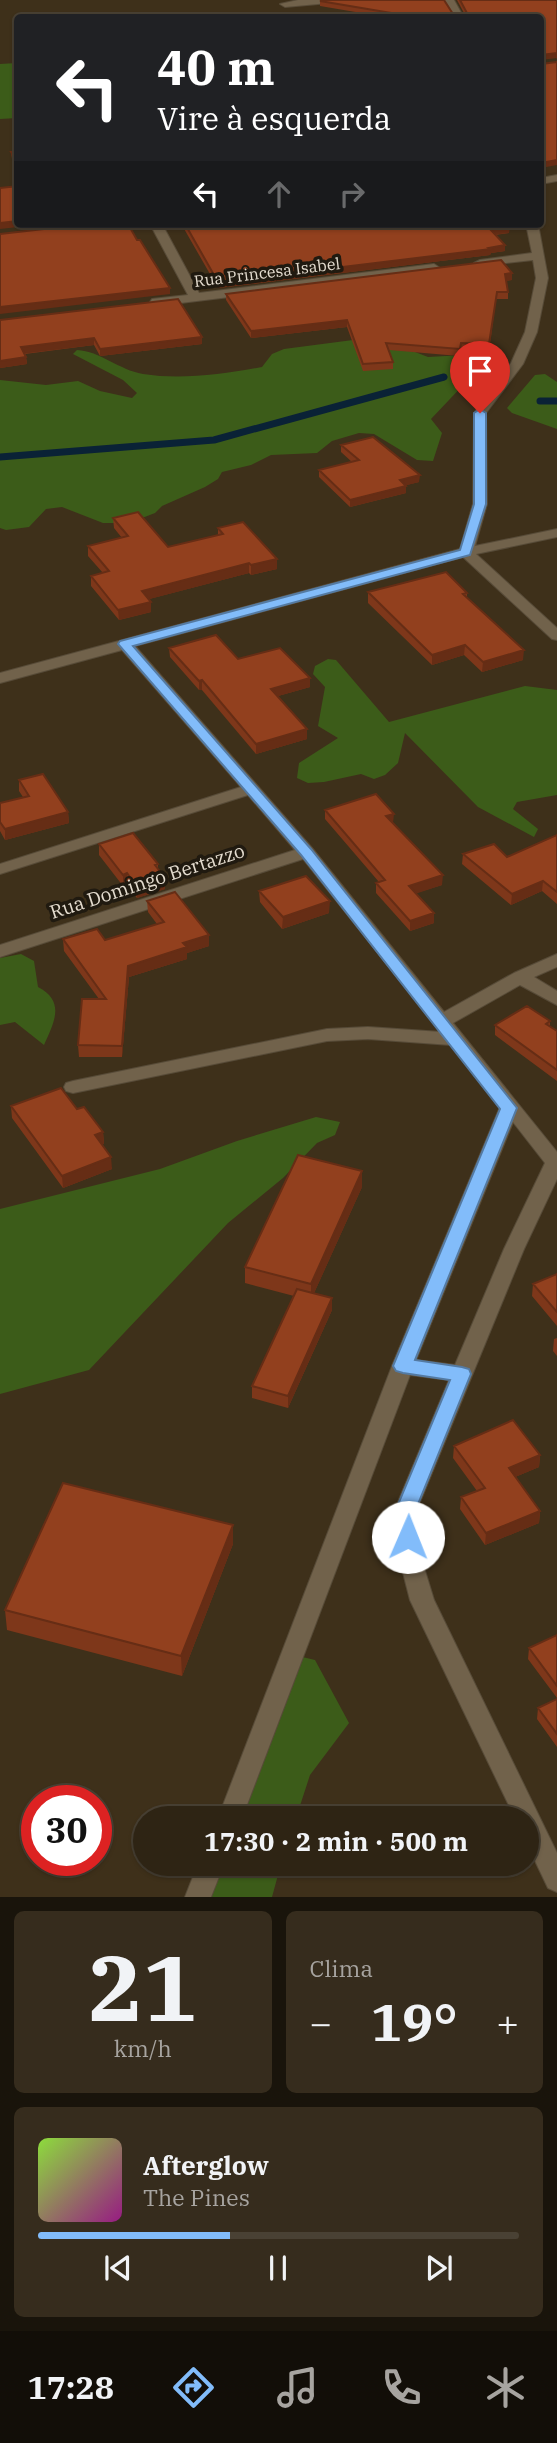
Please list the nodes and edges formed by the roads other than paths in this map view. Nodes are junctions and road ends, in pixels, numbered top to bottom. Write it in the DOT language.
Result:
graph roads {
  1 [pos="329,0"];
  2 [pos="285,4"];
  3 [pos="158,228"];
  4 [pos="533,228"];
  5 [pos="539,256"];
  6 [pos="470,264"];
  7 [pos="444,267"];
  8 [pos="195,297"];
  9 [pos="143,303"];
  10 [pos="557,533"];
  11 [pos="466,552"];
  12 [pos="557,636"];
  13 [pos="125,644"];
  14 [pos="0,678"];
  15 [pos="251,789"];
  16 [pos="306,852"];
  17 [pos="0,869"];
  18 [pos="0,951"];
  19 [pos="557,960"];
  20 [pos="520,977"];
  21 [pos="557,999"];
  22 [pos="441,1022"];
  23 [pos="454,1039"];
  24 [pos="73,1087"];
  25 [pos="509,1108"];
  26 [pos="556,1164"];
  27 [pos="403,1366"];
  28 [pos="462,1374"];
  29 [pos="235,1806"];
  30 [pos="206,1876"];
  31 [pos="557,1880"];
  32 [pos="198,1897"];
  1 -- 2 [label="street"];
  3 -- 8 [label="street"];
  4 -- 5 [label="street"];
  5 -- 6 [label="street"];
  5 -- 11 [label="street"];
  7 -- 8 [label="street, Rua Princesa Isabel"];
  8 -- 9 [label="street, Rua Princesa Isabel"];
  10 -- 11 [label="street"];
  11 -- 12 [label="street"];
  11 -- 13 [label="street"];
  13 -- 14 [label="street"];
  13 -- 15 [label="street"];
  15 -- 16 [label="street"];
  15 -- 17 [label="street"];
  16 -- 18 [label="street, Rua Domingo Bertazzo"];
  16 -- 22 [label="street"];
  19 -- 20 [label="street"];
  20 -- 21 [label="street"];
  20 -- 22 [label="street"];
  22 -- 23 [label="street"];
  23 -- 24 [label="street"];
  23 -- 25 [label="street"];
  25 -- 26 [label="street"];
  25 -- 27 [label="street"];
  26 -- 28 [label="street"];
  27 -- 28 [label="street"];
  27 -- 29 [label="street"];
  28 -- 31 [label="street"];
  30 -- 32 [label="street"];
}
